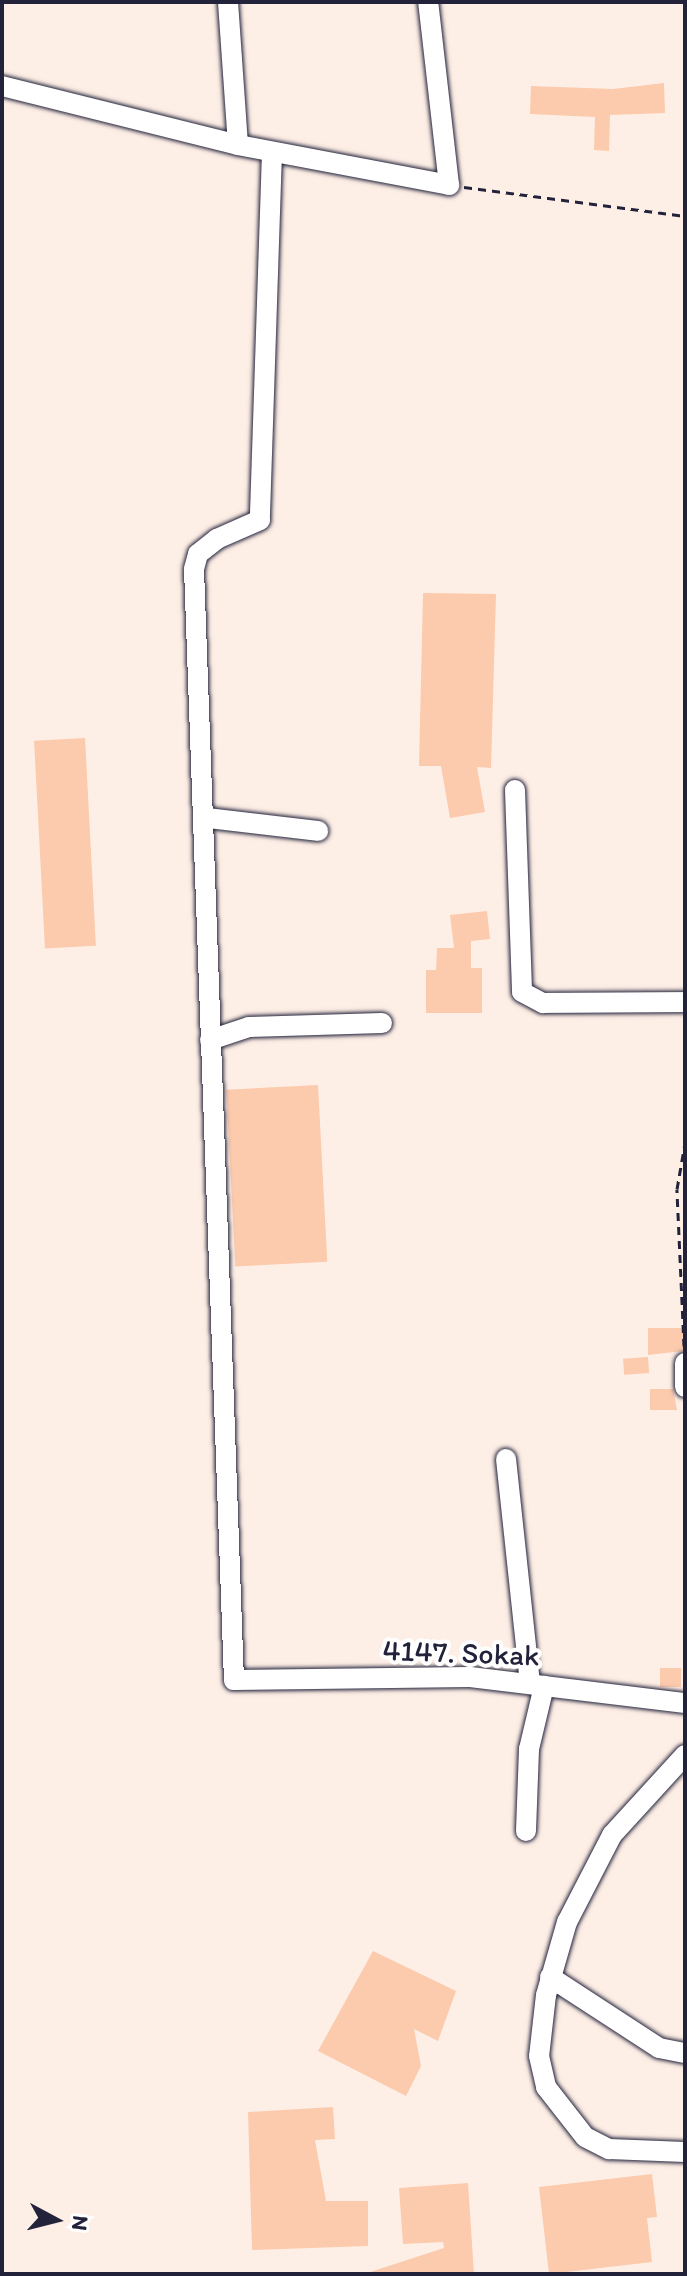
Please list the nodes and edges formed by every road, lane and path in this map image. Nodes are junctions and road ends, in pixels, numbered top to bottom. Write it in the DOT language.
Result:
graph roads {
  1 [pos="228,2"];
  2 [pos="428,2"];
  3 [pos="2,86"];
  4 [pos="238,145"];
  5 [pos="272,152"];
  6 [pos="449,185"];
  7 [pos="685,216"];
  8 [pos="515,790"];
  9 [pos="208,818"];
  10 [pos="318,831"];
  11 [pos="685,1002"];
  12 [pos="382,1023"];
  13 [pos="210,1040"];
  14 [pos="685,1143"];
  15 [pos="685,1363"];
  16 [pos="685,1387"];
  17 [pos="506,1459"];
  18 [pos="537,1685"];
  19 [pos="685,1703"];
  20 [pos="685,1755"];
  21 [pos="526,1831"];
  22 [pos="550,1977"];
  23 [pos="685,2053"];
  24 [pos="685,2152"];
  1 -- 4 [label="street"];
  2 -- 6 [label="street"];
  3 -- 4 [label="street"];
  4 -- 5 [label="street"];
  5 -- 6 [label="street"];
  5 -- 9 [label="street"];
  6 -- 7 [label="path"];
  8 -- 11 [label="street"];
  9 -- 10 [label="street"];
  9 -- 13 [label="street"];
  12 -- 13 [label="street"];
  13 -- 18 [label="street, 4147. Sokak"];
  14 -- 15 [label="path"];
  15 -- 16 [label="street"];
  17 -- 18 [label="street"];
  18 -- 19 [label="street, 4147. Sokak"];
  18 -- 21 [label="street"];
  20 -- 22 [label="street"];
  22 -- 23 [label="street"];
  22 -- 24 [label="street"];
}
